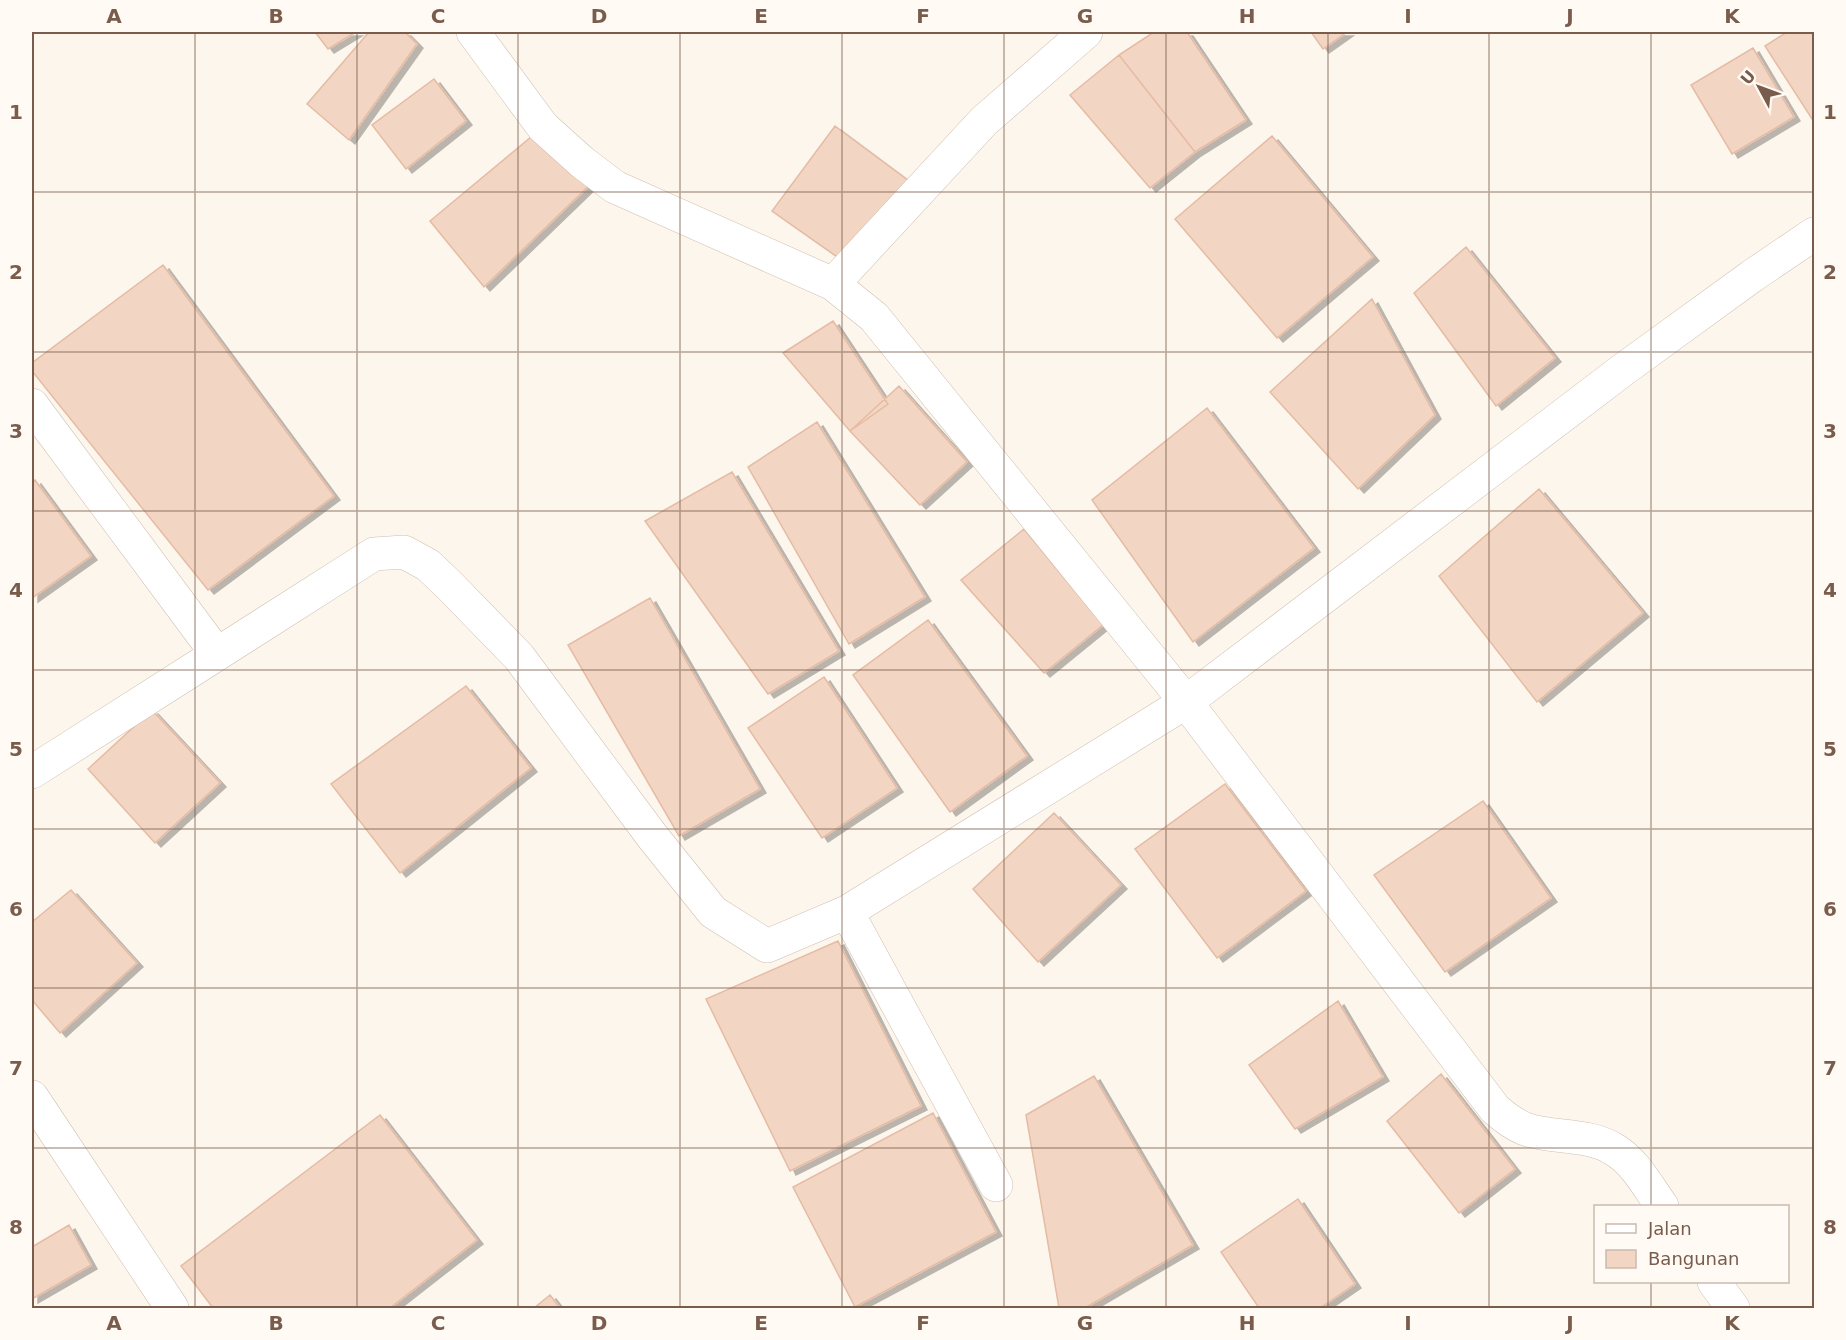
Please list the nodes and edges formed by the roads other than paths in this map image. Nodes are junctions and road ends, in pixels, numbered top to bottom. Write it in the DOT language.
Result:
graph roads {
  1 [pos="473,32"];
  2 [pos="1086,32"];
  3 [pos="1815,234"];
  4 [pos="833,284"];
  5 [pos="32,405"];
  6 [pos="217,654"];
  7 [pos="1186,702"];
  8 [pos="32,772"];
  9 [pos="848,912"];
  10 [pos="32,1097"];
  11 [pos="996,1185"];
  12 [pos="1661,1205"];
  13 [pos="1715,1283"];
  14 [pos="172,1308"];
  15 [pos="1733,1308"];
  1 -- 4 [label="street"];
  2 -- 4 [label="street"];
  3 -- 7 [label="street"];
  4 -- 7 [label="street"];
  5 -- 6 [label="street"];
  6 -- 8 [label="street"];
  6 -- 9 [label="street"];
  7 -- 9 [label="street"];
  7 -- 12 [label="street"];
  9 -- 11 [label="street"];
  10 -- 14 [label="street"];
  13 -- 15 [label="street"];
}
